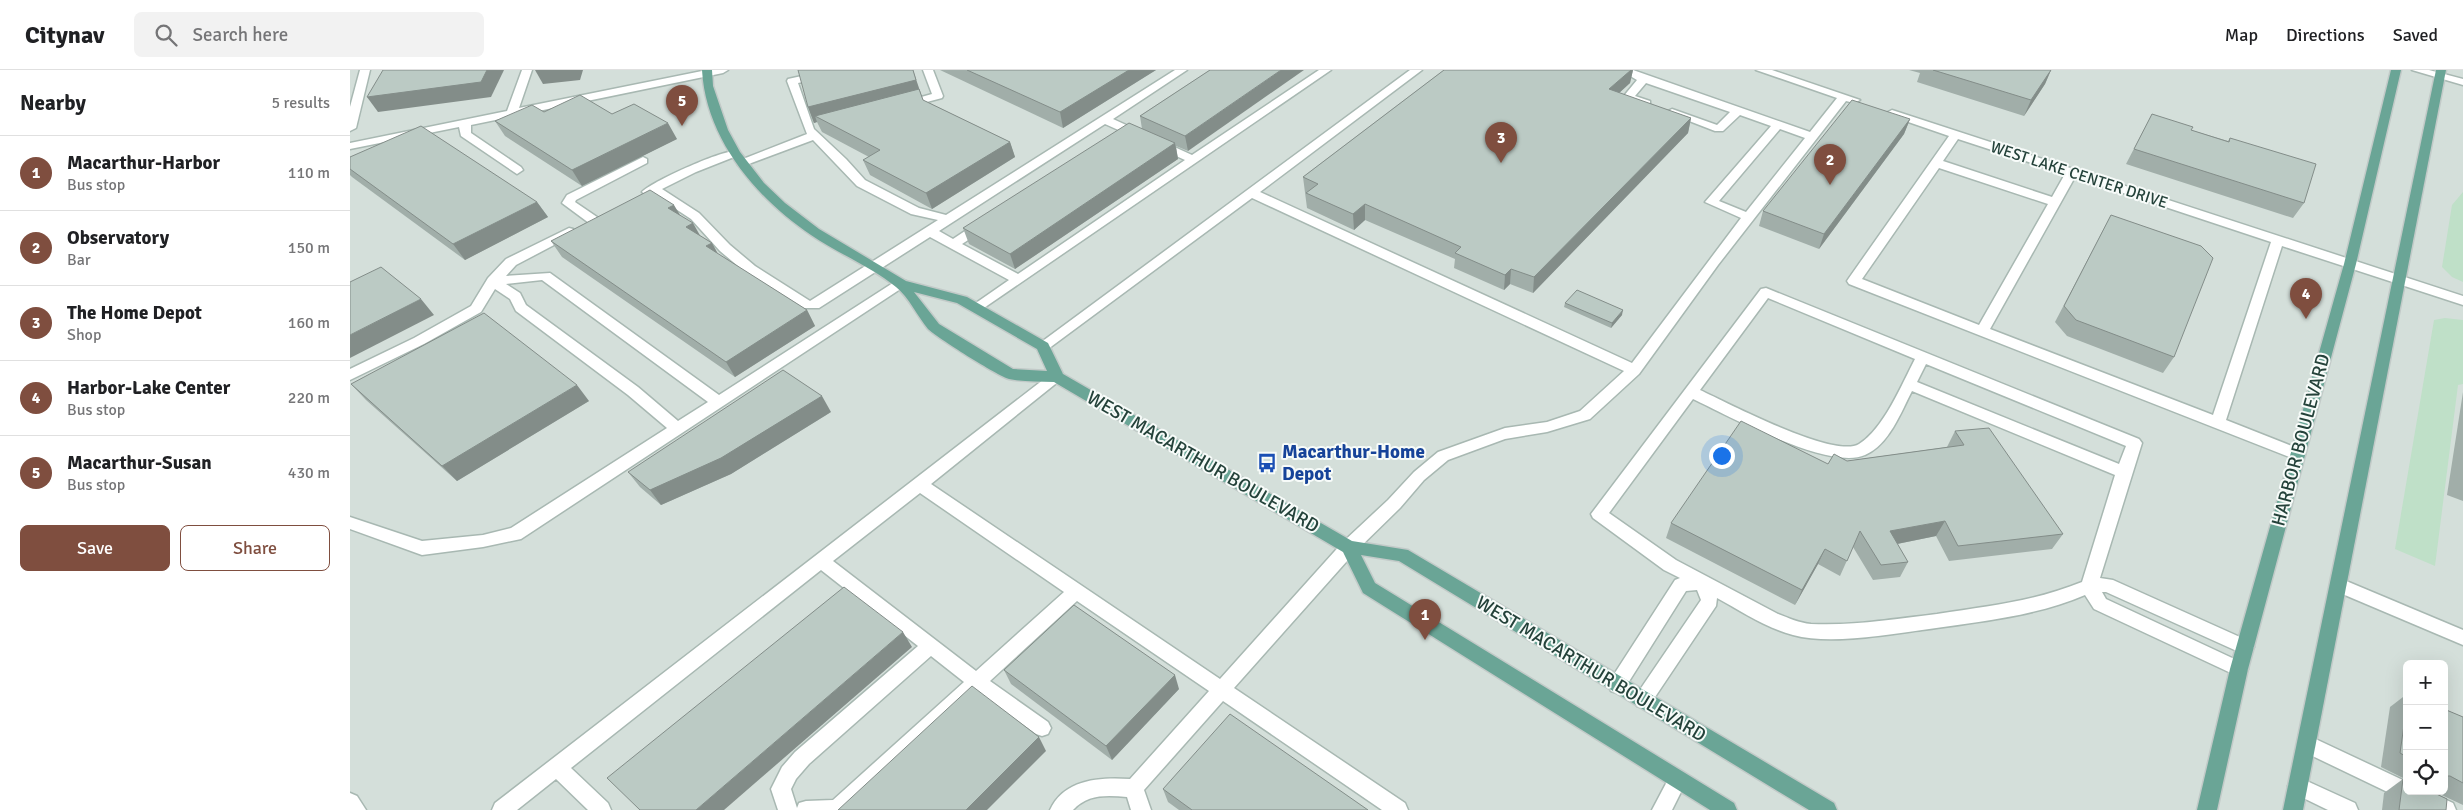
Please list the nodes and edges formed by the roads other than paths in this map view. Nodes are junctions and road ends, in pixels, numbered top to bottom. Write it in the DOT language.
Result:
graph roads {
  1 [pos="365,70"];
  2 [pos="528,70"];
  3 [pos="723,70"];
  4 [pos="844,70"];
  5 [pos="928,70"];
  6 [pos="1182,70"];
  7 [pos="1326,70"];
  8 [pos="1417,70"];
  9 [pos="1625,70"];
  10 [pos="1761,70"];
  11 [pos="2396,70"];
  12 [pos="2417,70"];
  13 [pos="707,71"];
  14 [pos="1778,72"];
  15 [pos="2440,73"];
  16 [pos="1643,79"];
  17 [pos="2463,82"];
  18 [pos="1844,98"];
  19 [pos="1863,104"];
  20 [pos="890,108"];
  21 [pos="1882,110"];
  22 [pos="1738,111"];
  23 [pos="512,113"];
  24 [pos="1104,119"];
  25 [pos="1146,121"];
  26 [pos="465,123"];
  27 [pos="1778,125"];
  28 [pos="822,126"];
  29 [pos="350,128"];
  30 [pos="812,132"];
  31 [pos="1126,132"];
  32 [pos="1956,134"];
  33 [pos="1813,137"];
  34 [pos="350,146"];
  35 [pos="739,158"];
  36 [pos="643,160"];
  37 [pos="1193,160"];
  38 [pos="1936,163"];
  39 [pos="517,170"];
  40 [pos="2072,172"];
  41 [pos="653,189"];
  42 [pos="1250,192"];
  43 [pos="636,198"];
  44 [pos="2055,202"];
  45 [pos="995,217"];
  46 [pos="1749,217"];
  47 [pos="947,219"];
  48 [pos="929,231"];
  49 [pos="2278,240"];
  50 [pos="953,244"];
  51 [pos="2350,264"];
  52 [pos="872,268"];
  53 [pos="2396,279"];
  54 [pos="1019,280"];
  55 [pos="493,281"];
  56 [pos="901,284"];
  57 [pos="2463,301"];
  58 [pos="978,308"];
  59 [pos="1982,331"];
  60 [pos="1043,346"];
  61 [pos="1923,357"];
  62 [pos="1634,370"];
  63 [pos="350,375"];
  64 [pos="1057,377"];
  65 [pos="1909,384"];
  66 [pos="1690,392"];
  67 [pos="719,402"];
  68 [pos="2218,424"];
  69 [pos="677,428"];
  70 [pos="2297,454"];
  71 [pos="2124,472"];
  72 [pos="919,484"];
  73 [pos="350,523"];
  74 [pos="1349,547"];
  75 [pos="820,560"];
  76 [pos="1703,583"];
  77 [pos="2339,585"];
  78 [pos="2089,586"];
  79 [pos="1076,591"];
  80 [pos="2463,638"];
  81 [pos="931,645"];
  82 [pos="2245,647"];
  83 [pos="2239,669"];
  84 [pos="976,681"];
  85 [pos="1617,685"];
  86 [pos="1221,690"];
  87 [pos="1643,700"];
  88 [pos="1042,728"];
  89 [pos="2307,744"];
  90 [pos="557,767"];
  91 [pos="1678,780"];
  92 [pos="2298,786"];
  93 [pos="1134,788"];
  94 [pos="350,802"];
  95 [pos="356,810"];
  96 [pos="502,810"];
  97 [pos="601,810"];
  98 [pos="788,810"];
  99 [pos="806,810"];
  100 [pos="1060,810"];
  101 [pos="1141,810"];
  102 [pos="1398,810"];
  103 [pos="1662,810"];
  104 [pos="1727,810"];
  105 [pos="1827,810"];
  106 [pos="2207,810"];
  107 [pos="2294,810"];
  108 [pos="2348,810"];
  109 [pos="2446,810"];
  1 -- 29 [label="street"];
  2 -- 23 [label="street"];
  3 -- 13 [label="street"];
  4 -- 30 [label="street"];
  5 -- 20 [label="street"];
  6 -- 24 [label="street"];
  7 -- 37 [label="street"];
  8 -- 42 [label="street"];
  9 -- 16 [label="street"];
  10 -- 14 [label="street"];
  11 -- 51 [label="main road, HARBOR BOULEVARD"];
  12 -- 15 [label="street"];
  13 -- 23 [label="street"];
  13 -- 35 [label="main road, WEST MACARTHUR BOULEVARD"];
  14 -- 18 [label="street"];
  15 -- 17 [label="street"];
  15 -- 53 [label="main road"];
  16 -- 22 [label="street"];
  16 -- 22 [label="street"];
  18 -- 19 [label="street"];
  18 -- 33 [label="street"];
  21 -- 32 [label="street, WEST LAKE CENTER DRIVE"];
  22 -- 27 [label="street"];
  23 -- 26 [label="street"];
  24 -- 31 [label="street"];
  24 -- 47 [label="street"];
  25 -- 31 [label="street"];
  26 -- 34 [label="street"];
  26 -- 39 [label="street"];
  27 -- 33 [label="street"];
  27 -- 46 [label="street"];
  28 -- 30 [label="street"];
  30 -- 35 [label="street"];
  30 -- 47 [label="street"];
  31 -- 37 [label="street"];
  32 -- 38 [label="street"];
  32 -- 40 [label="street, WEST LAKE CENTER DRIVE"];
  33 -- 46 [label="street"];
  35 -- 41 [label="street"];
  35 -- 52 [label="main road, WEST MACARTHUR BOULEVARD"];
  36 -- 55 [label="street"];
  37 -- 54 [label="street"];
  38 -- 44 [label="street"];
  38 -- 59 [label="street"];
  40 -- 44 [label="street"];
  40 -- 49 [label="street, WEST LAKE CENTER DRIVE"];
  41 -- 43 [label="street"];
  41 -- 52 [label="street"];
  42 -- 60 [label="street"];
  42 -- 62 [label="street"];
  44 -- 59 [label="street"];
  45 -- 50 [label="street"];
  46 -- 62 [label="street"];
  47 -- 48 [label="street"];
  48 -- 50 [label="street"];
  48 -- 52 [label="street"];
  49 -- 51 [label="street, WEST LAKE CENTER DRIVE"];
  49 -- 68 [label="street"];
  50 -- 54 [label="street"];
  51 -- 53 [label="street, WEST LAKE CENTER DRIVE"];
  51 -- 70 [label="main road, HARBOR BOULEVARD"];
  52 -- 56 [label="main road, WEST MACARTHUR BOULEVARD"];
  53 -- 57 [label="street, WEST LAKE CENTER DRIVE"];
  53 -- 77 [label="main road"];
  54 -- 58 [label="street"];
  55 -- 63 [label="street"];
  55 -- 67 [label="street"];
  55 -- 69 [label="street"];
  56 -- 58 [label="main road, WEST MACARTHUR BOULEVARD"];
  56 -- 64 [label="main road, WEST MACARTHUR BOULEVARD"];
  56 -- 67 [label="street"];
  58 -- 60 [label="main road, WEST MACARTHUR BOULEVARD"];
  59 -- 68 [label="street"];
  60 -- 64 [label="main road"];
  61 -- 65 [label="street"];
  61 -- 66 [label="street"];
  61 -- 71 [label="street"];
  62 -- 74 [label="street"];
  64 -- 72 [label="street"];
  64 -- 74 [label="main road, WEST MACARTHUR BOULEVARD"];
  65 -- 66 [label="street"];
  65 -- 71 [label="street"];
  66 -- 76 [label="street"];
  67 -- 69 [label="street"];
  68 -- 70 [label="street"];
  69 -- 73 [label="street"];
  70 -- 82 [label="main road, HARBOR BOULEVARD"];
  71 -- 78 [label="street"];
  72 -- 75 [label="street"];
  72 -- 79 [label="street"];
  74 -- 85 [label="main road, WEST MACARTHUR BOULEVARD"];
  74 -- 86 [label="street"];
  74 -- 91 [label="main road"];
  75 -- 81 [label="street"];
  75 -- 90 [label="street"];
  76 -- 78 [label="street"];
  76 -- 85 [label="street"];
  76 -- 87 [label="street"];
  77 -- 80 [label="street"];
  77 -- 89 [label="main road"];
  78 -- 82 [label="street"];
  78 -- 83 [label="street"];
  79 -- 84 [label="street"];
  79 -- 86 [label="street"];
  81 -- 84 [label="street"];
  81 -- 98 [label="street"];
  82 -- 83 [label="main road, HARBOR BOULEVARD"];
  83 -- 106 [label="main road, HARBOR BOULEVARD"];
  84 -- 88 [label="street"];
  84 -- 99 [label="street"];
  85 -- 87 [label="main road, WEST MACARTHUR BOULEVARD"];
  86 -- 93 [label="street"];
  86 -- 102 [label="street"];
  87 -- 105 [label="main road, WEST MACARTHUR BOULEVARD"];
  89 -- 92 [label="main road"];
  89 -- 109 [label="street"];
  90 -- 96 [label="street"];
  90 -- 97 [label="street"];
  91 -- 103 [label="street"];
  91 -- 104 [label="main road"];
  92 -- 107 [label="main road"];
  92 -- 108 [label="street"];
  93 -- 100 [label="street"];
  93 -- 101 [label="street"];
  94 -- 95 [label="street"];
}
